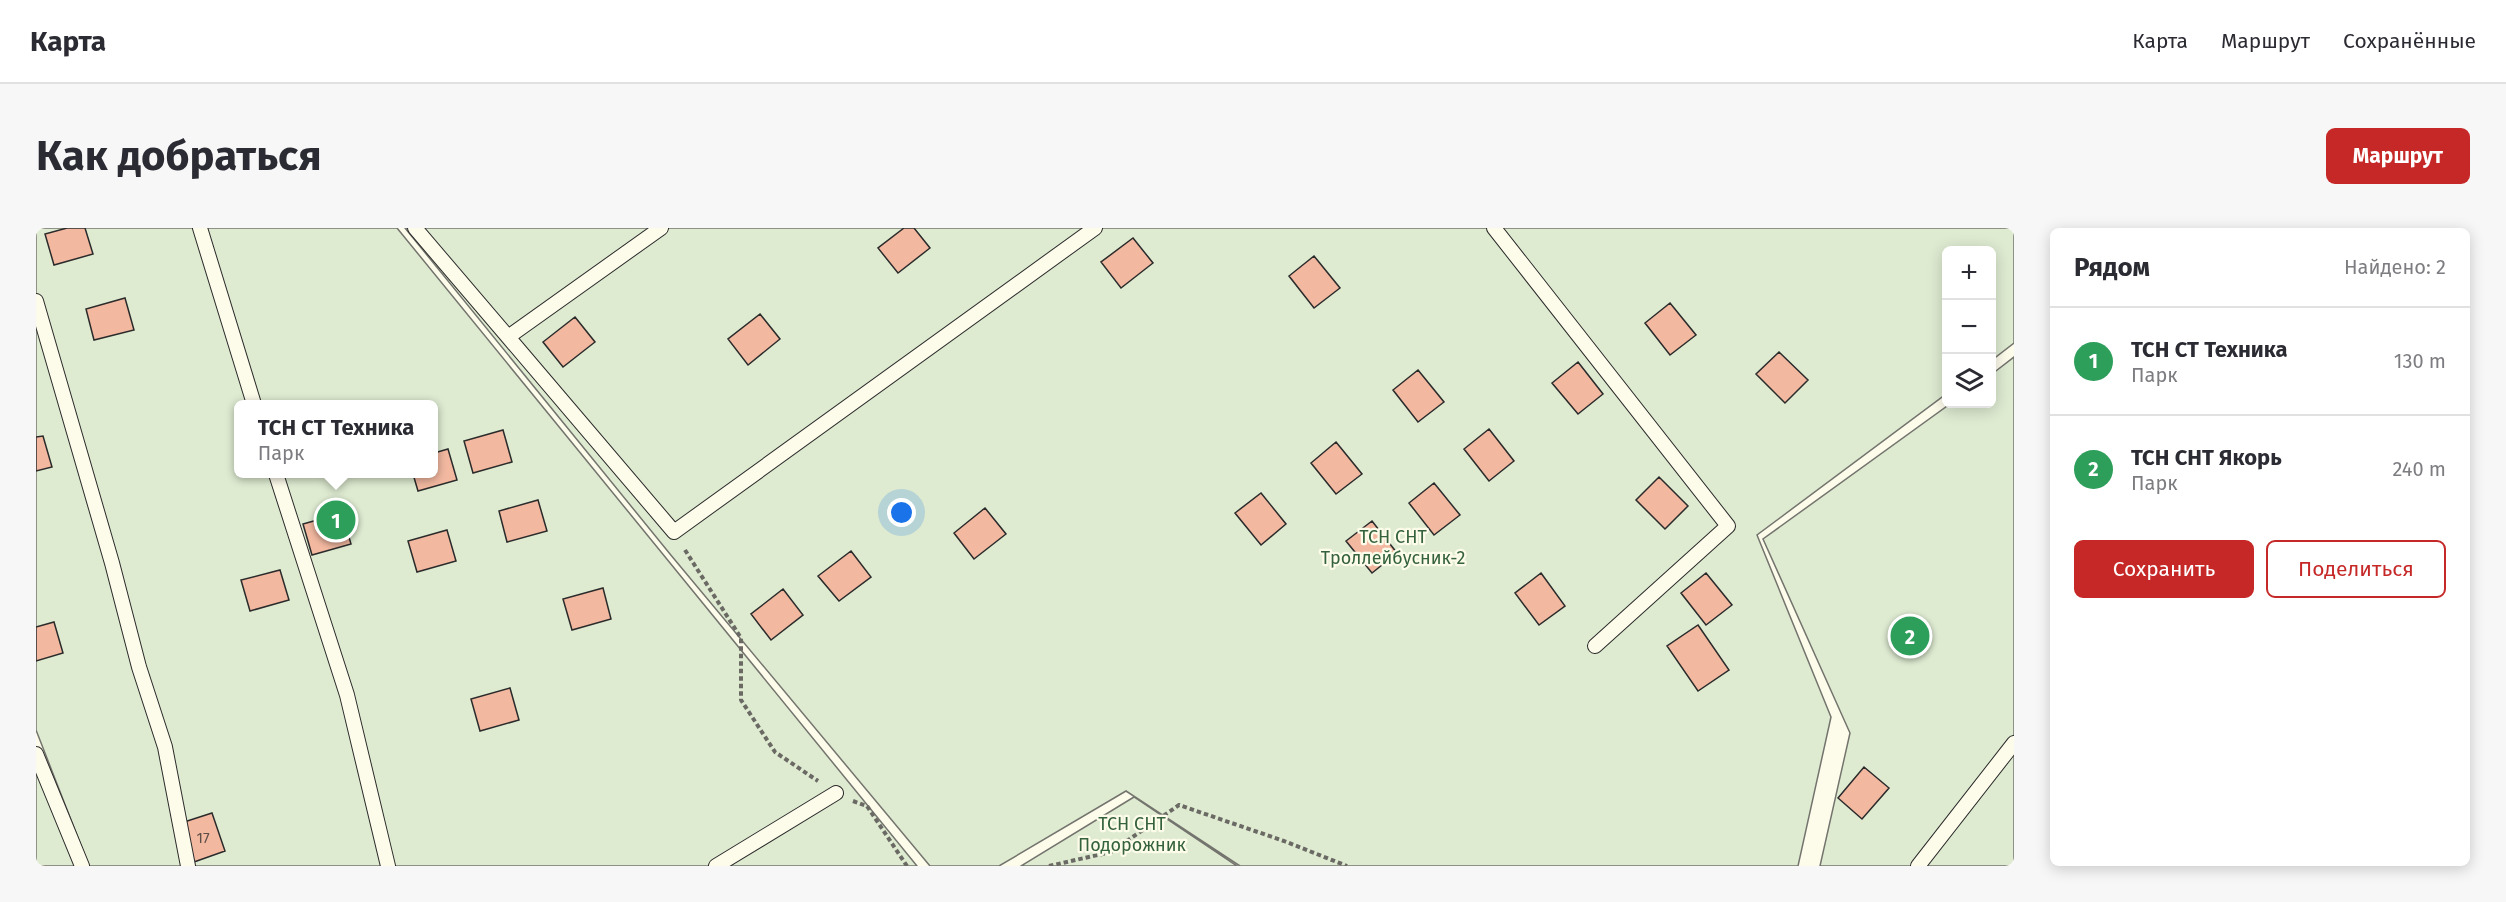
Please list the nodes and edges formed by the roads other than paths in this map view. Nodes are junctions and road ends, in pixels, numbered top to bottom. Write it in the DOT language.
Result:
graph roads {
  1 [pos="200,228"];
  2 [pos="416,228"];
  3 [pos="661,228"];
  4 [pos="1095,228"];
  5 [pos="1494,228"];
  6 [pos="36,301"];
  7 [pos="508,337"];
  8 [pos="252,400"];
  9 [pos="277,478"];
  10 [pos="1595,646"];
  11 [pos="2014,743"];
  12 [pos="36,754"];
  13 [pos="836,793"];
  14 [pos="82,866"];
  15 [pos="188,866"];
  16 [pos="388,866"];
  17 [pos="716,866"];
  18 [pos="1918,866"];
  1 -- 8 [label="lane"];
  2 -- 7 [label="lane"];
  3 -- 7 [label="lane"];
  4 -- 7 [label="lane"];
  5 -- 10 [label="lane"];
  6 -- 15 [label="lane"];
  9 -- 16 [label="lane"];
  11 -- 18 [label="lane"];
  12 -- 14 [label="lane"];
  13 -- 17 [label="lane"];
}
